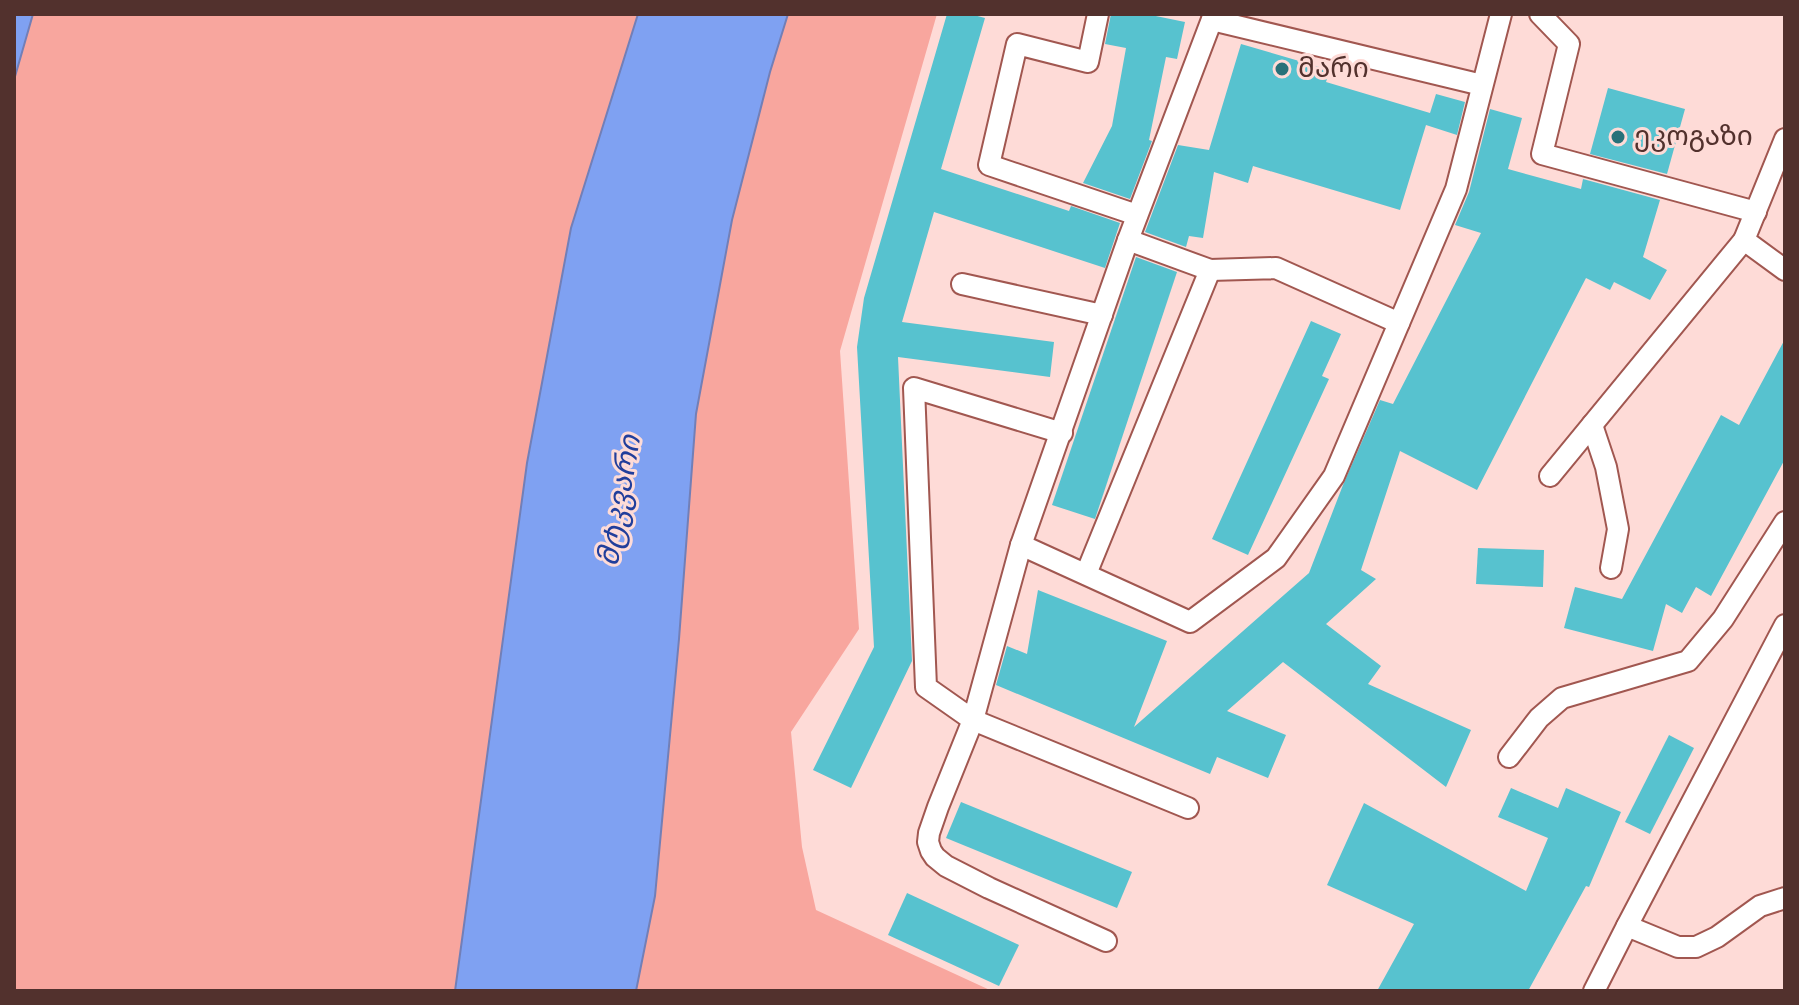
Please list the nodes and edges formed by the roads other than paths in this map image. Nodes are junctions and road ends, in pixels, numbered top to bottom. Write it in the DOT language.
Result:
graph roads {
  1 [pos="1098,14"];
  2 [pos="1501,14"];
  3 [pos="1540,14"];
  4 [pos="1213,17"];
  5 [pos="1482,85"];
  6 [pos="1785,139"];
  7 [pos="1756,212"];
  8 [pos="1137,215"];
  9 [pos="1128,240"];
  10 [pos="1744,240"];
  11 [pos="1210,270"];
  12 [pos="1785,270"];
  13 [pos="962,284"];
  14 [pos="1102,315"];
  15 [pos="1399,323"];
  16 [pos="1592,425"];
  17 [pos="1062,433"];
  18 [pos="1550,476"];
  19 [pos="1785,522"];
  20 [pos="1021,545"];
  21 [pos="1611,568"];
  22 [pos="1086,574"];
  23 [pos="1785,625"];
  24 [pos="973,720"];
  25 [pos="1509,757"];
  26 [pos="1188,808"];
  27 [pos="1785,898"];
  28 [pos="1627,926"];
  29 [pos="1106,941"];
  30 [pos="1594,991"];
  1 -- 8 [label="lane"];
  2 -- 5 [label="lane"];
  3 -- 7 [label="lane"];
  4 -- 5 [label="lane"];
  4 -- 8 [label="lane"];
  5 -- 15 [label="lane"];
  6 -- 7 [label="lane"];
  7 -- 10 [label="lane"];
  8 -- 9 [label="lane"];
  9 -- 11 [label="lane"];
  9 -- 14 [label="lane"];
  10 -- 12 [label="lane"];
  10 -- 16 [label="lane"];
  11 -- 15 [label="lane"];
  11 -- 22 [label="lane"];
  13 -- 14 [label="lane"];
  14 -- 17 [label="lane"];
  15 -- 22 [label="lane"];
  16 -- 18 [label="lane"];
  16 -- 21 [label="lane"];
  17 -- 20 [label="lane"];
  17 -- 24 [label="lane"];
  19 -- 25 [label="lane"];
  20 -- 22 [label="lane"];
  20 -- 24 [label="lane"];
  23 -- 28 [label="lane"];
  24 -- 26 [label="lane"];
  24 -- 29 [label="lane"];
  27 -- 28 [label="lane"];
  28 -- 30 [label="lane"];
}
